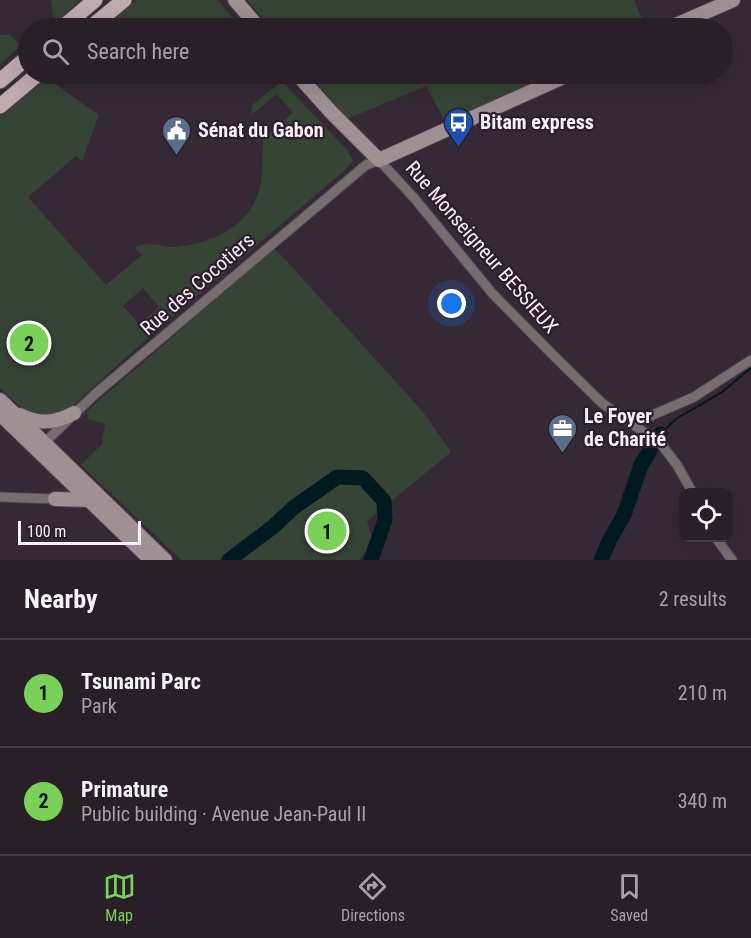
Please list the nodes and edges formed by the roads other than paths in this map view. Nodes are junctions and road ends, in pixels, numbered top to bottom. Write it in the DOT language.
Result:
graph roads {
  1 [pos="95,0"];
  2 [pos="124,0"];
  3 [pos="235,0"];
  4 [pos="733,0"];
  5 [pos="74,18"];
  6 [pos="102,18"];
  7 [pos="250,18"];
  8 [pos="692,18"];
  9 [pos="18,66"];
  10 [pos="0,81"];
  11 [pos="26,84"];
  12 [pos="306,84"];
  13 [pos="548,84"];
  14 [pos="0,106"];
  15 [pos="379,160"];
  16 [pos="751,360"];
  17 [pos="0,400"];
  18 [pos="6,412"];
  19 [pos="74,413"];
  20 [pos="632,424"];
  21 [pos="41,446"];
  22 [pos="66,477"];
  23 [pos="691,488"];
  24 [pos="0,497"];
  25 [pos="56,499"];
  26 [pos="89,500"];
  27 [pos="720,542"];
  28 [pos="151,560"];
  29 [pos="165,560"];
  30 [pos="732,560"];
  1 -- 5 [label="main road"];
  2 -- 6 [label="main road"];
  3 -- 7 [label="main road"];
  4 -- 8 [label="main road"];
  9 -- 10 [label="main road"];
  11 -- 14 [label="main road"];
  12 -- 15 [label="main road, Rue Monseigneur BESSIEUX"];
  13 -- 15 [label="main road"];
  15 -- 19 [label="street, Rue des Cocotiers"];
  15 -- 20 [label="street, Rue Monseigneur BESSIEUX"];
  16 -- 20 [label="street"];
  17 -- 18 [label="main road"];
  18 -- 19 [label="main road"];
  18 -- 21 [label="main road"];
  19 -- 21 [label="street, Rue des Cocotiers"];
  20 -- 23 [label="street, Rue Monseigneur BESSIEUX"];
  21 -- 22 [label="main road"];
  21 -- 29 [label="main road"];
  22 -- 25 [label="main road"];
  22 -- 26 [label="main road"];
  24 -- 25 [label="street"];
  25 -- 26 [label="main road"];
  26 -- 28 [label="main road"];
  27 -- 30 [label="street"];
}
